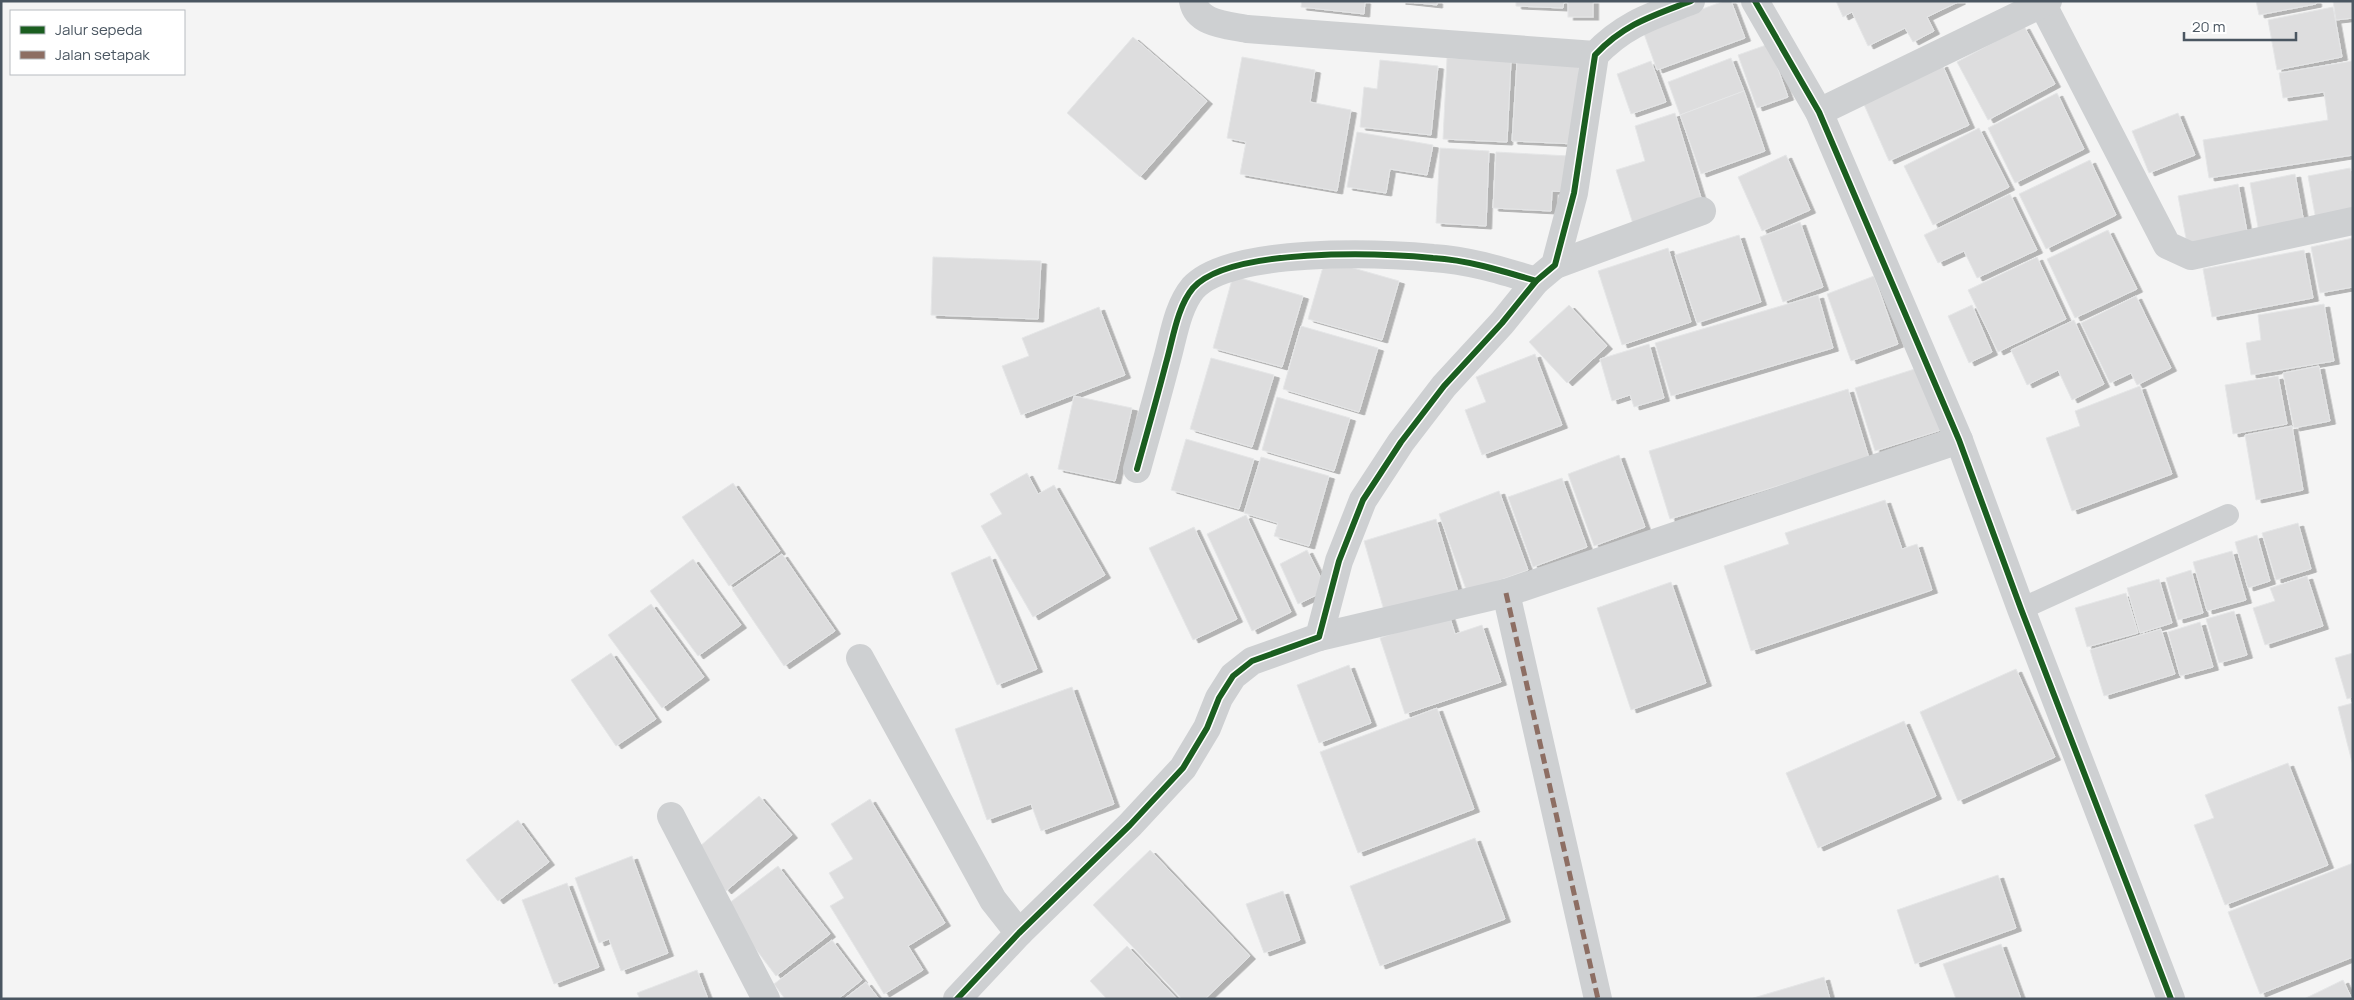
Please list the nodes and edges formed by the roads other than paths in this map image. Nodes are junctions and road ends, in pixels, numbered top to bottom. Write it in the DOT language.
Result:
graph roads {
  1 [pos="1193,1"];
  2 [pos="1690,1"];
  3 [pos="1755,1"];
  4 [pos="2046,3"];
  5 [pos="1595,55"];
  6 [pos="1818,112"];
  7 [pos="1702,211"];
  8 [pos="2353,222"];
  9 [pos="1546,273"];
  10 [pos="1959,440"];
  11 [pos="1137,469"];
  12 [pos="2228,516"];
  13 [pos="1506,594"];
  14 [pos="2021,609"];
  15 [pos="1319,637"];
  16 [pos="860,658"];
  17 [pos="671,816"];
  18 [pos="1019,933"];
  19 [pos="766,999"];
  20 [pos="957,999"];
  21 [pos="1598,999"];
  22 [pos="2171,999"];
  1 -- 5 [label="street"];
  2 -- 5 [label="street"];
  3 -- 6 [label="street"];
  4 -- 6 [label="street"];
  4 -- 8 [label="street"];
  5 -- 9 [label="street"];
  6 -- 10 [label="street"];
  7 -- 9 [label="street"];
  9 -- 11 [label="street"];
  9 -- 15 [label="street"];
  10 -- 13 [label="street"];
  10 -- 14 [label="street"];
  12 -- 14 [label="lane"];
  13 -- 15 [label="street"];
  13 -- 21 [label="street"];
  14 -- 22 [label="street"];
  15 -- 18 [label="street"];
  16 -- 18 [label="street"];
  17 -- 19 [label="street"];
  18 -- 20 [label="street"];
}
